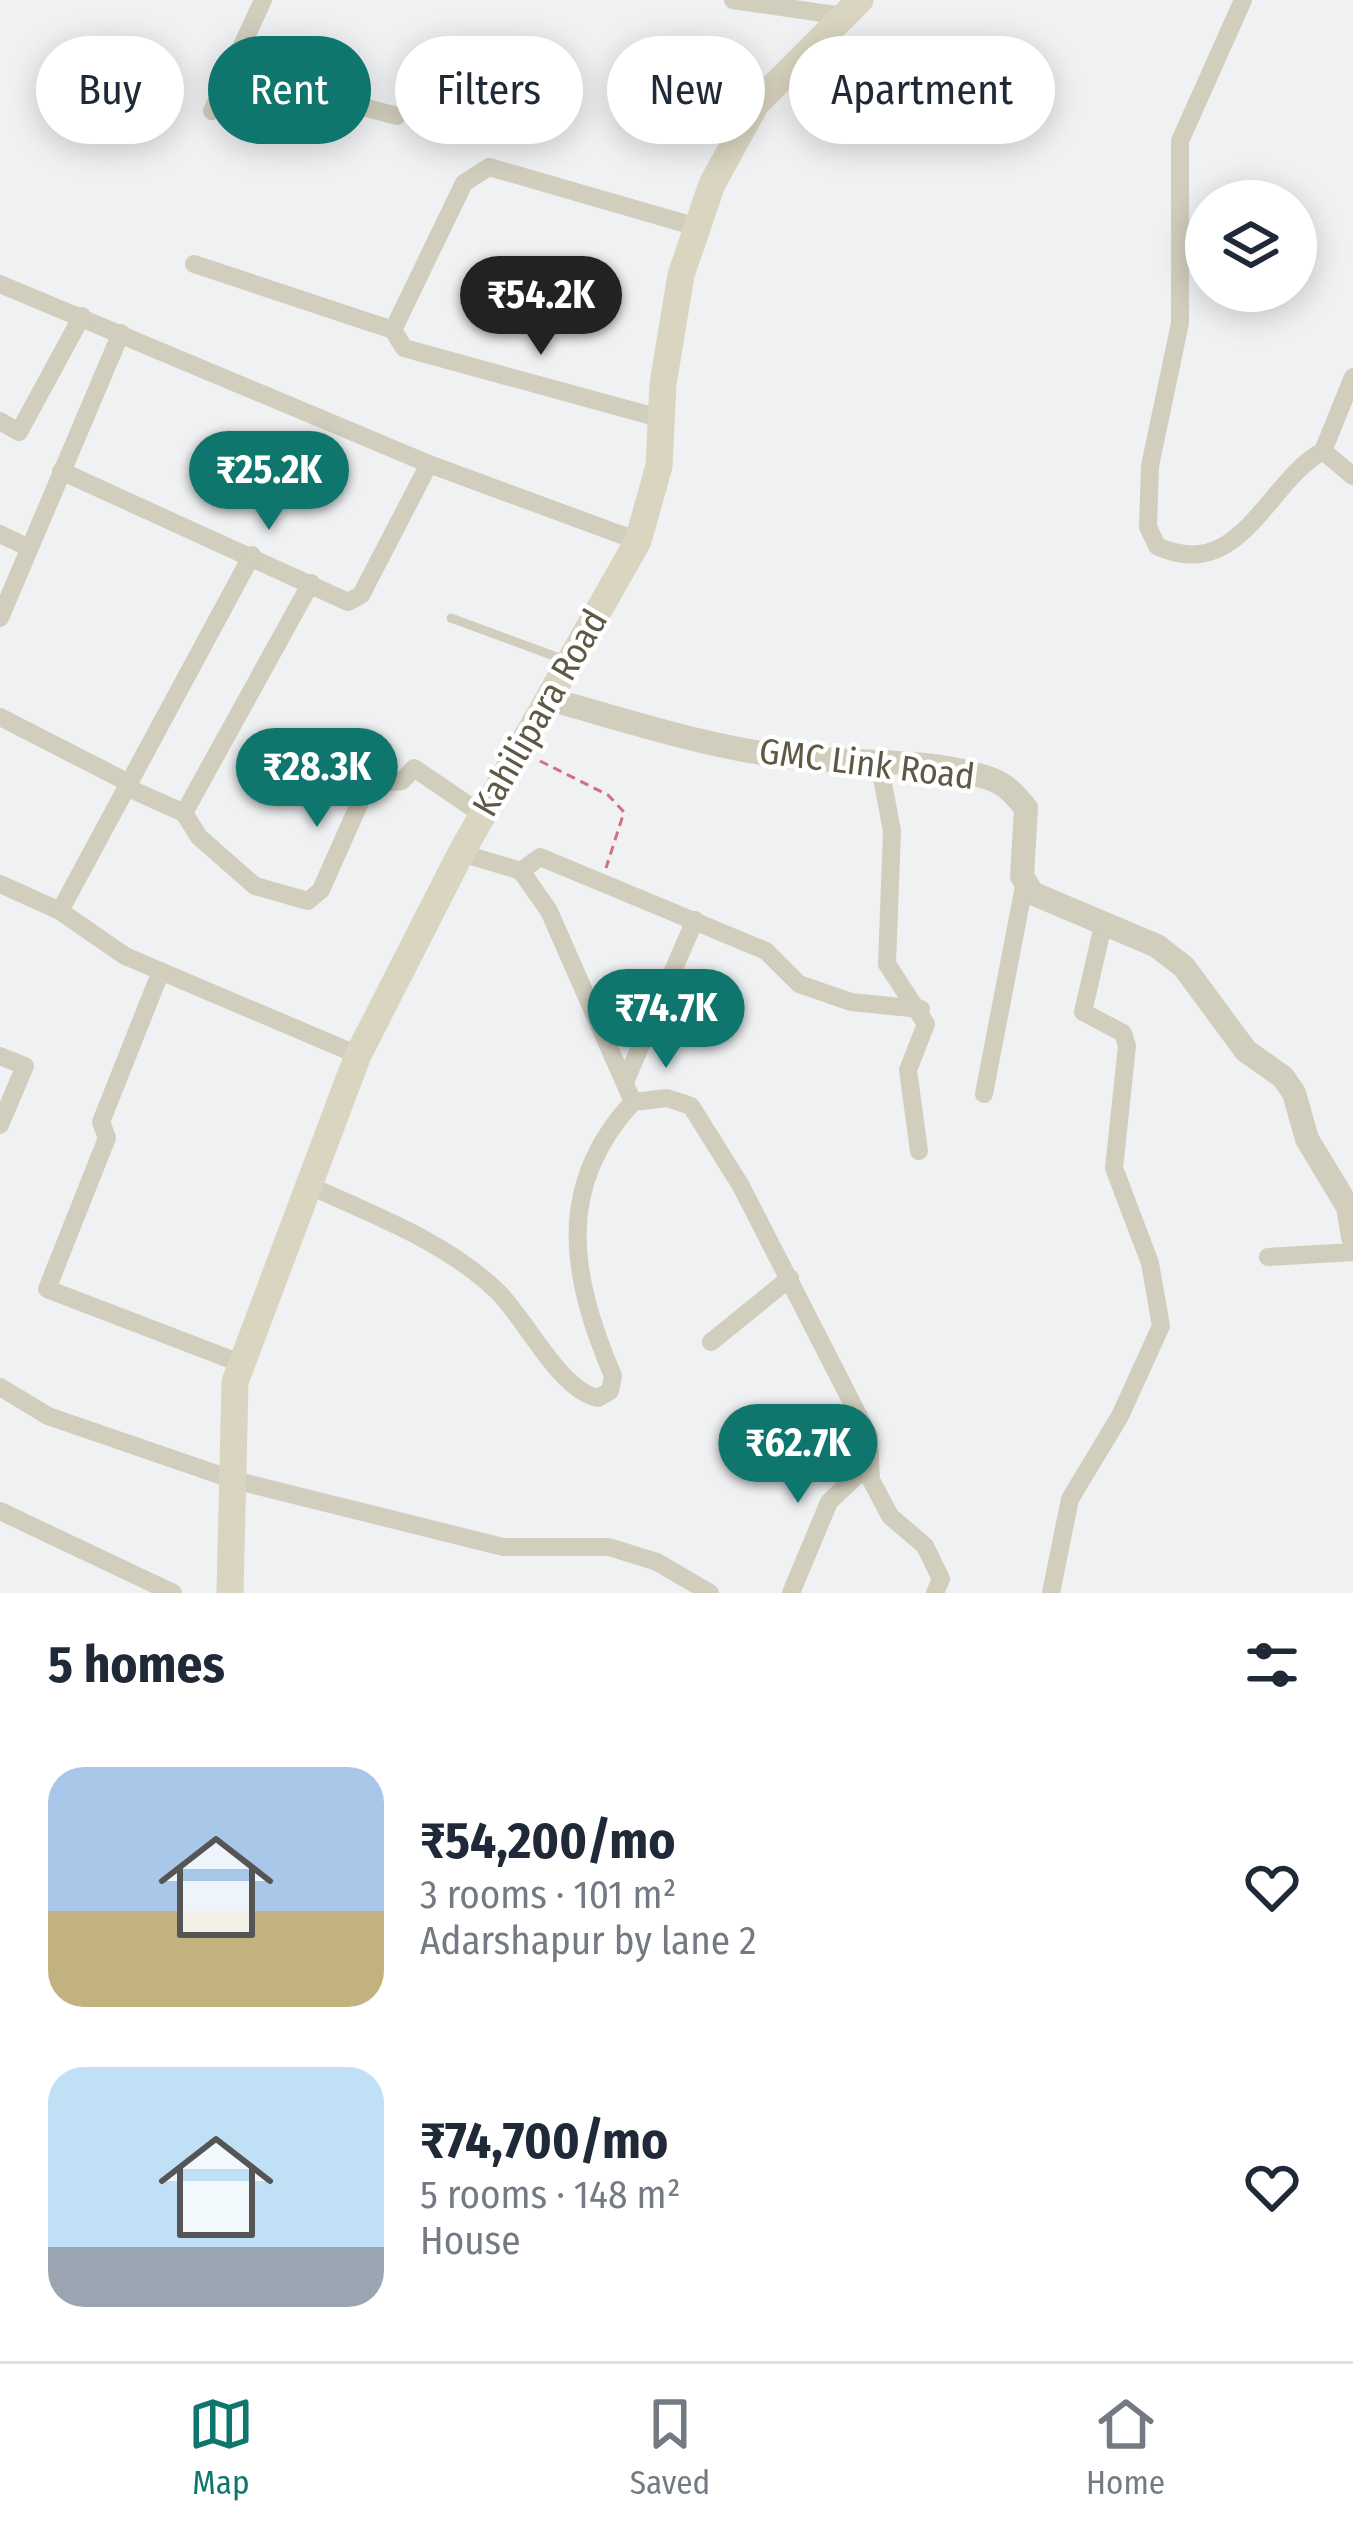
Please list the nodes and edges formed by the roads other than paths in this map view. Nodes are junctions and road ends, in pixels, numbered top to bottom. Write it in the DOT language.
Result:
graph roads {
  1 [pos="263,0"];
  2 [pos="733,0"];
  3 [pos="1243,0"];
  4 [pos="854,9"];
  5 [pos="247,36"];
  6 [pos="697,227"];
  7 [pos="194,264"];
  8 [pos="0,284"];
  9 [pos="82,316"];
  10 [pos="122,333"];
  11 [pos="398,339"];
  12 [pos="1353,377"];
  13 [pos="663,419"];
  14 [pos="0,421"];
  15 [pos="1323,451"];
  16 [pos="429,464"];
  17 [pos="61,471"];
  18 [pos="1353,476"];
  19 [pos="0,534"];
  20 [pos="638,541"];
  21 [pos="29,548"];
  22 [pos="252,555"];
  23 [pos="311,583"];
  24 [pos="451,618"];
  25 [pos="0,619"];
  26 [pos="570,662"];
  27 [pos="549,699"];
  28 [pos="0,717"];
  29 [pos="879,762"];
  30 [pos="128,785"];
  31 [pos="184,812"];
  32 [pos="483,814"];
  33 [pos="460,853"];
  34 [pos="521,871"];
  35 [pos="1025,881"];
  36 [pos="0,884"];
  37 [pos="60,911"];
  38 [pos="695,920"];
  39 [pos="1104,921"];
  40 [pos="161,971"];
  41 [pos="921,1010"];
  42 [pos="358,1054"];
  43 [pos="0,1056"];
  44 [pos="625,1082"];
  45 [pos="984,1094"];
  46 [pos="633,1102"];
  47 [pos="0,1125"];
  48 [pos="920,1151"];
  49 [pos="308,1185"];
  50 [pos="1353,1237"];
  51 [pos="1353,1252"];
  52 [pos="1268,1256"];
  53 [pos="790,1278"];
  54 [pos="711,1342"];
  55 [pos="240,1363"];
  56 [pos="0,1387"];
  57 [pos="870,1463"];
  58 [pos="234,1480"];
  59 [pos="0,1510"];
  60 [pos="708,1592"];
  61 [pos="173,1593"];
  62 [pos="230,1593"];
  63 [pos="791,1593"];
  64 [pos="935,1593"];
  65 [pos="1051,1593"];
  1 -- 5 [label="street"];
  2 -- 4 [label="street"];
  3 -- 15 [label="street"];
  4 -- 6 [label="main road, Kahilipara Road"];
  6 -- 11 [label="street"];
  6 -- 13 [label="main road, Kahilipara Road"];
  7 -- 11 [label="street"];
  8 -- 9 [label="street"];
  9 -- 10 [label="street"];
  9 -- 14 [label="street"];
  10 -- 16 [label="street"];
  10 -- 17 [label="street"];
  11 -- 13 [label="street"];
  12 -- 15 [label="street"];
  13 -- 20 [label="main road, Kahilipara Road"];
  15 -- 18 [label="street"];
  16 -- 20 [label="street"];
  16 -- 23 [label="street"];
  17 -- 21 [label="street"];
  17 -- 22 [label="street"];
  19 -- 21 [label="street"];
  20 -- 26 [label="main road, Kahilipara Road"];
  21 -- 25 [label="street"];
  22 -- 23 [label="street"];
  22 -- 30 [label="street"];
  23 -- 31 [label="street"];
  24 -- 26 [label="lane"];
  26 -- 27 [label="main road, Kahilipara Road"];
  27 -- 29 [label="street, GMC Link Road"];
  27 -- 32 [label="main road, Kahilipara Road"];
  28 -- 30 [label="street"];
  29 -- 35 [label="street, GMC Link Road"];
  29 -- 41 [label="street"];
  30 -- 31 [label="street"];
  30 -- 37 [label="street"];
  31 -- 32 [label="street"];
  32 -- 33 [label="main road, Kahilipara Road"];
  33 -- 34 [label="street"];
  33 -- 42 [label="main road, Kahilipara Road"];
  34 -- 38 [label="street"];
  34 -- 44 [label="street"];
  35 -- 39 [label="street"];
  35 -- 45 [label="street"];
  36 -- 37 [label="street"];
  37 -- 40 [label="street"];
  38 -- 41 [label="street"];
  38 -- 44 [label="street"];
  39 -- 50 [label="street"];
  39 -- 65 [label="street"];
  40 -- 42 [label="street"];
  40 -- 55 [label="street"];
  41 -- 48 [label="street"];
  42 -- 49 [label="main road, Kahilipara Road"];
  43 -- 47 [label="street"];
  44 -- 46 [label="street"];
  46 -- 49 [label="street"];
  46 -- 53 [label="street"];
  49 -- 55 [label="main road, Kahilipara Road"];
  51 -- 52 [label="street"];
  53 -- 54 [label="street"];
  53 -- 57 [label="street"];
  55 -- 58 [label="main road, Kahilipara Road"];
  56 -- 58 [label="street"];
  57 -- 63 [label="street"];
  57 -- 64 [label="street"];
  58 -- 60 [label="street"];
  58 -- 62 [label="main road, Kahilipara Road"];
  59 -- 61 [label="street"];
}
